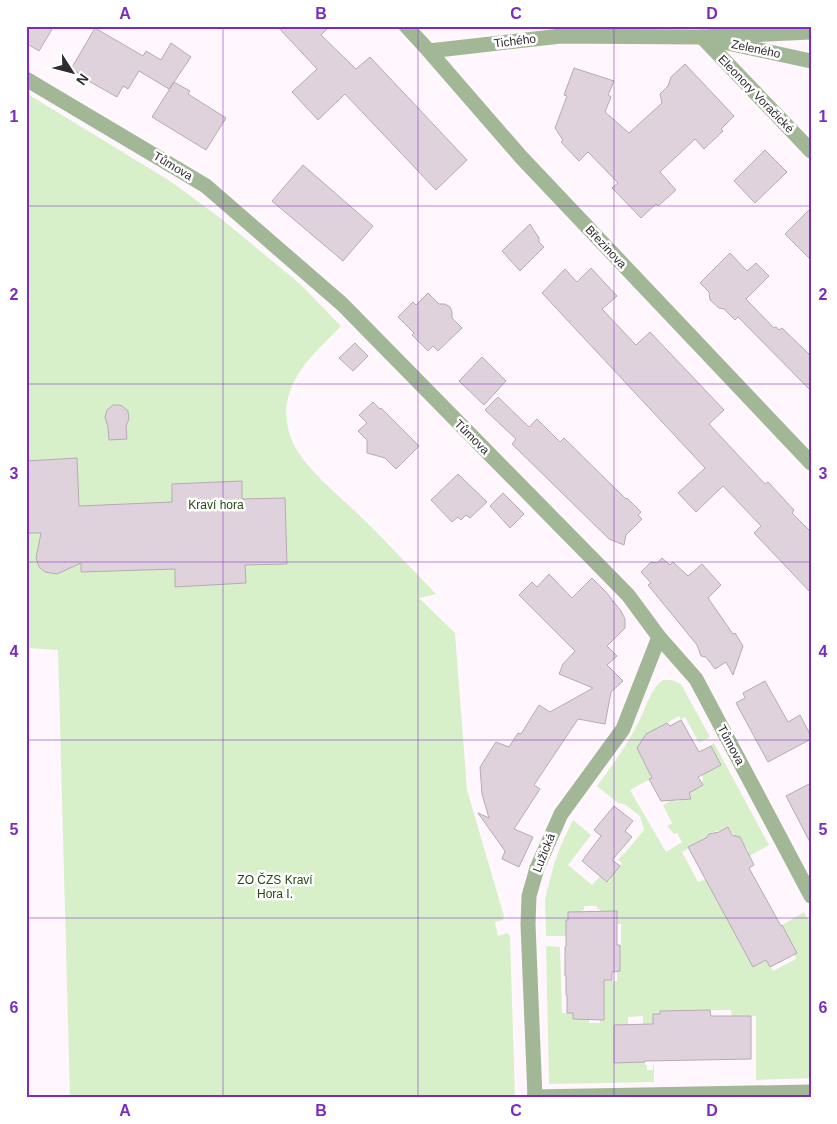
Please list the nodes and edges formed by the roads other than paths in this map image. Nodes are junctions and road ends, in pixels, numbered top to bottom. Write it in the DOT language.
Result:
graph roads {
  1 [pos="406,26"];
  2 [pos="563,31"];
  3 [pos="811,32"];
  4 [pos="702,37"];
  5 [pos="429,51"];
  6 [pos="811,61"];
  7 [pos="26,79"];
  8 [pos="811,151"];
  9 [pos="811,463"];
  10 [pos="660,636"];
  11 [pos="811,896"];
  12 [pos="811,1092"];
  13 [pos="534,1097"];
  1 -- 5 [label="street, Březinova"];
  2 -- 4 [label="street, Tichého"];
  2 -- 5 [label="street, Tichého"];
  3 -- 4 [label="street, Tichého"];
  4 -- 6 [label="street, Zeleného"];
  4 -- 8 [label="street, Eleonory Voračické"];
  5 -- 9 [label="street, Březinova"];
  7 -- 10 [label="street, Tůmova"];
  10 -- 11 [label="street, Tůmova"];
  10 -- 13 [label="street, Lužická"];
  12 -- 13 [label="street"];
}
